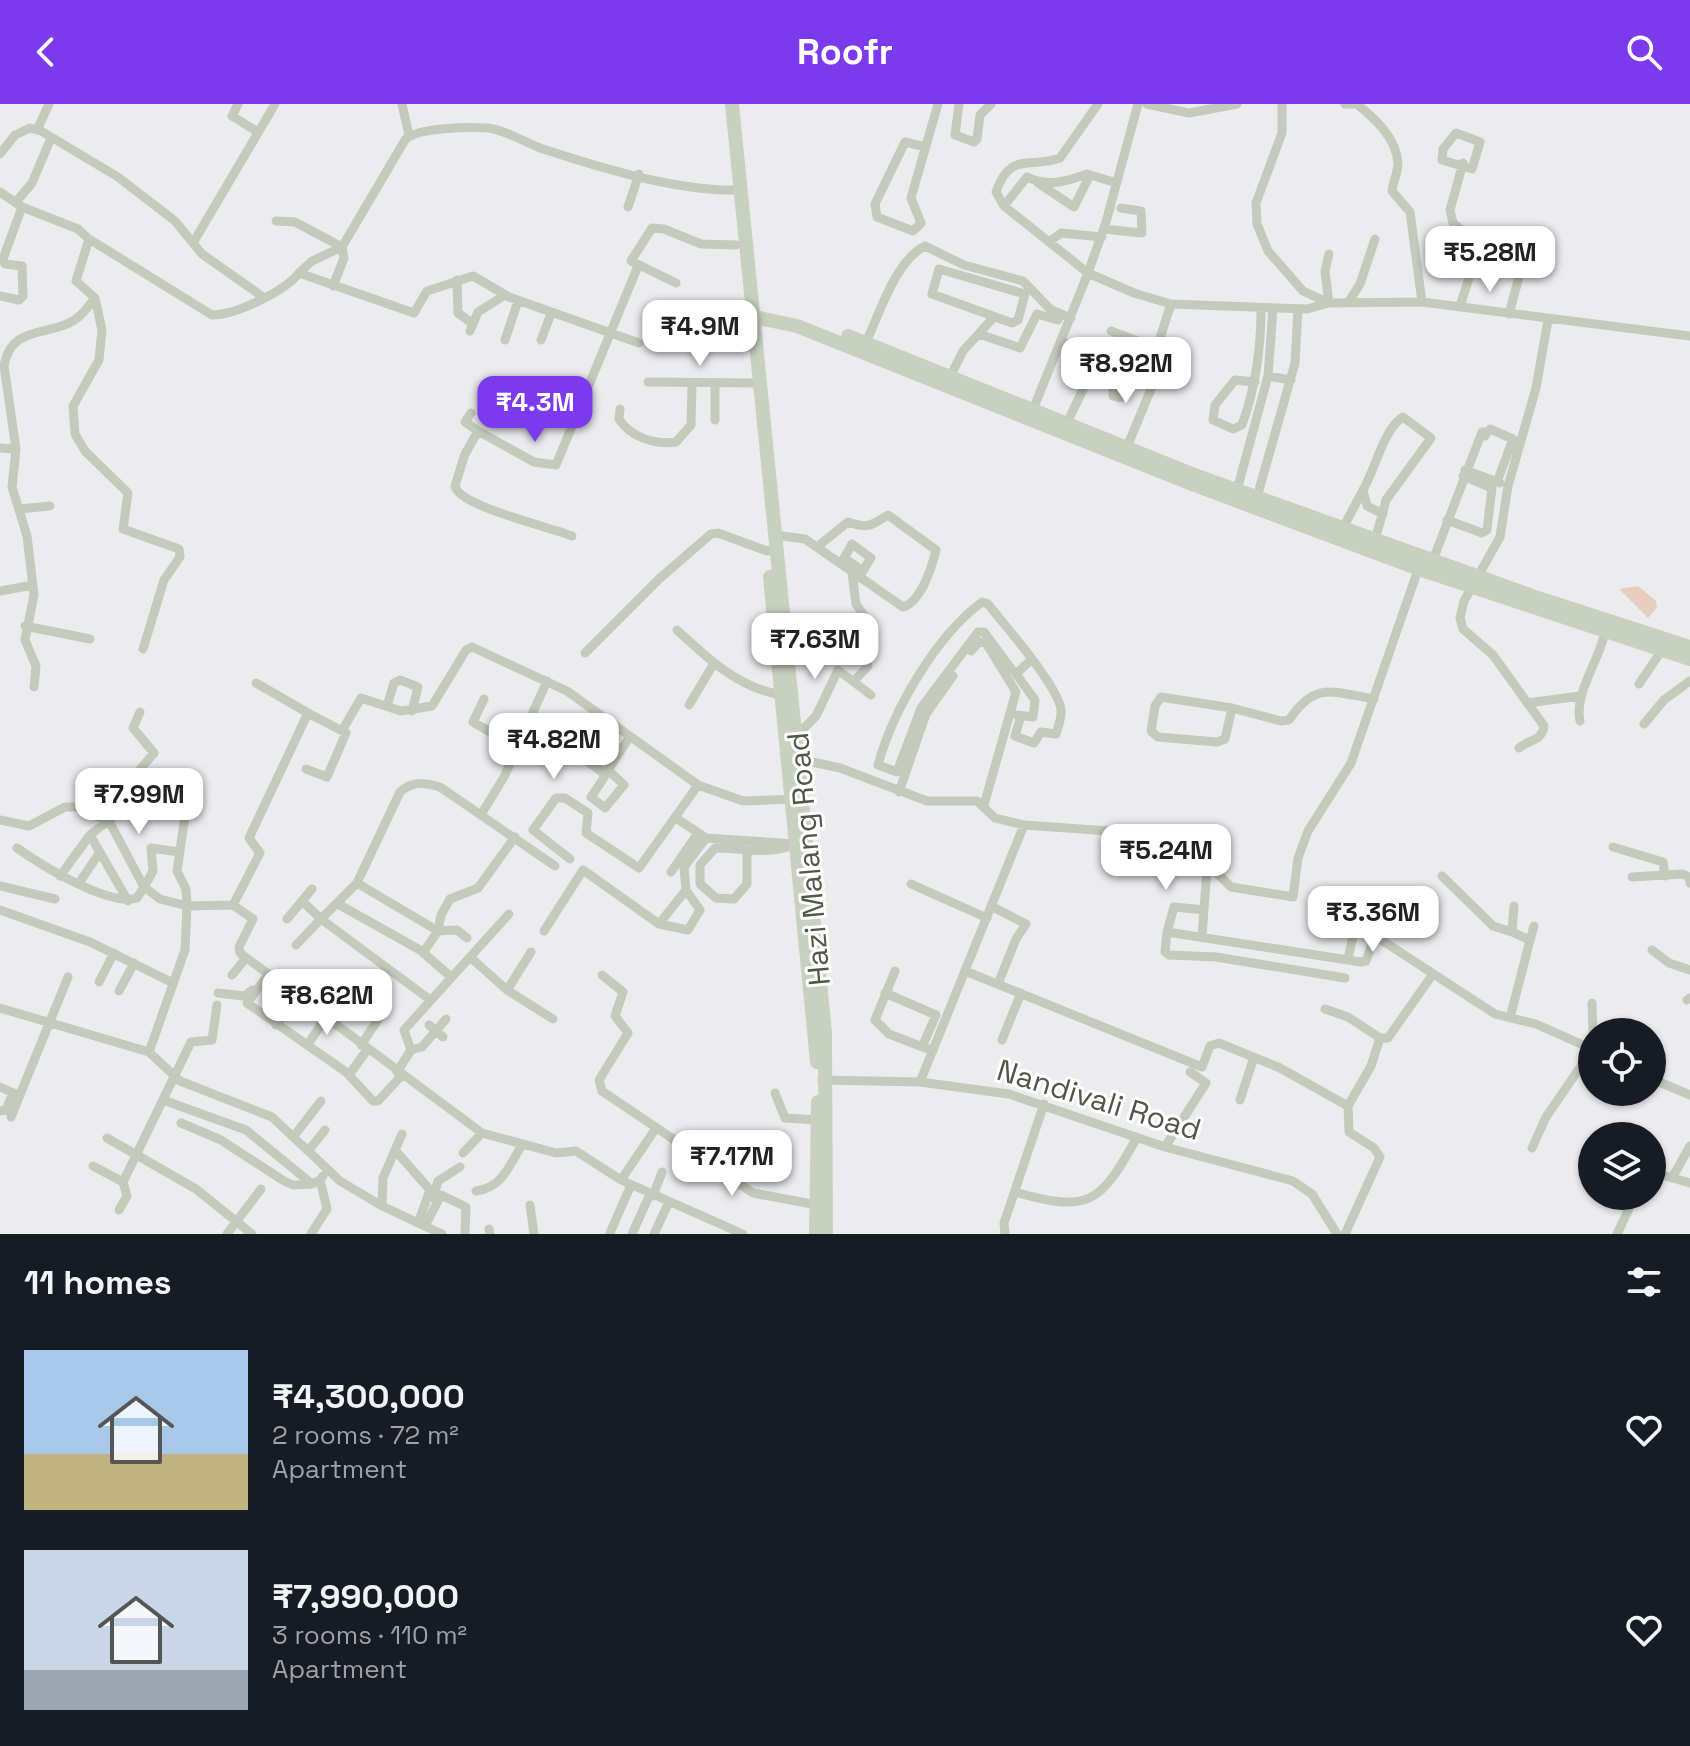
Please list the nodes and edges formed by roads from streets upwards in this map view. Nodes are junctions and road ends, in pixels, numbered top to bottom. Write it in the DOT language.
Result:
graph roads {
  1 [pos="49,104"];
  2 [pos="238,104"];
  3 [pos="275,104"];
  4 [pos="402,104"];
  5 [pos="724,104"];
  6 [pos="732,104"];
  7 [pos="925,104"];
  8 [pos="991,104"];
  9 [pos="1098,104"];
  10 [pos="1138,104"];
  11 [pos="1147,104"];
  12 [pos="1237,104"];
  13 [pos="1282,104"];
  14 [pos="1345,104"];
  15 [pos="1357,104"];
  16 [pos="959,106"];
  17 [pos="938,107"];
  18 [pos="37,130"];
  19 [pos="258,132"];
  20 [pos="409,135"];
  21 [pos="51,138"];
  22 [pos="926,147"];
  23 [pos="0,154"];
  24 [pos="1462,165"];
  25 [pos="639,174"];
  26 [pos="1090,175"];
  27 [pos="1038,183"];
  28 [pos="1117,183"];
  29 [pos="157,189"];
  30 [pos="736,190"];
  31 [pos="0,192"];
  32 [pos="149,200"];
  33 [pos="19,205"];
  34 [pos="1004,206"];
  35 [pos="628,207"];
  36 [pos="1121,208"];
  37 [pos="276,221"];
  38 [pos="1103,233"];
  39 [pos="1481,238"];
  40 [pos="89,239"];
  41 [pos="1375,239"];
  42 [pos="1049,242"];
  43 [pos="193,243"];
  44 [pos="736,245"];
  45 [pos="342,247"];
  46 [pos="1329,254"];
  47 [pos="638,266"];
  48 [pos="299,273"];
  49 [pos="1088,273"];
  50 [pos="457,280"];
  51 [pos="676,283"];
  52 [pos="333,286"];
  53 [pos="505,295"];
  54 [pos="0,296"];
  55 [pos="263,297"];
  56 [pos="95,298"];
  57 [pos="518,301"];
  58 [pos="1422,302"];
  59 [pos="1329,303"];
  60 [pos="1348,303"];
  61 [pos="1171,304"];
  62 [pos="1460,306"];
  63 [pos="1273,308"];
  64 [pos="1261,309"];
  65 [pos="1298,309"];
  66 [pos="748,311"];
  67 [pos="551,314"];
  68 [pos="1509,314"];
  69 [pos="994,317"];
  70 [pos="1071,318"];
  71 [pos="1058,320"];
  72 [pos="1548,320"];
  73 [pos="609,331"];
  74 [pos="1111,331"];
  75 [pos="979,334"];
  76 [pos="1690,336"];
  77 [pos="505,340"];
  78 [pos="541,340"];
  79 [pos="866,342"];
  80 [pos="1062,342"];
  81 [pos="639,343"];
  82 [pos="1154,347"];
  83 [pos="2,366"];
  84 [pos="951,375"];
  85 [pos="1268,376"];
  86 [pos="1291,380"];
  87 [pos="648,382"];
  88 [pos="1255,382"];
  89 [pos="754,383"];
  90 [pos="692,384"];
  91 [pos="715,385"];
  92 [pos="620,409"];
  93 [pos="471,413"];
  94 [pos="1032,413"];
  95 [pos="715,420"];
  96 [pos="1067,423"];
  97 [pos="478,431"];
  98 [pos="1127,447"];
  99 [pos="0,448"];
  100 [pos="16,449"];
  101 [pos="1242,473"];
  102 [pos="1466,473"];
  103 [pos="1262,479"];
  104 [pos="1497,482"];
  105 [pos="1508,486"];
  106 [pos="0,487"];
  107 [pos="12,487"];
  108 [pos="1237,490"];
  109 [pos="1363,490"];
  110 [pos="1257,497"];
  111 [pos="50,506"];
  112 [pos="19,509"];
  113 [pos="1383,514"];
  114 [pos="1446,523"];
  115 [pos="1343,528"];
  116 [pos="572,536"];
  117 [pos="1375,539"];
  118 [pos="1488,541"];
  119 [pos="773,545"];
  120 [pos="817,547"];
  121 [pos="1425,562"];
  122 [pos="858,574"];
  123 [pos="1474,581"];
  124 [pos="33,585"];
  125 [pos="0,591"];
  126 [pos="1522,598"];
  127 [pos="967,614"];
  128 [pos="867,620"];
  129 [pos="25,626"];
  130 [pos="677,630"];
  131 [pos="1605,632"];
  132 [pos="90,639"];
  133 [pos="980,641"];
  134 [pos="1690,647"];
  135 [pos="143,649"];
  136 [pos="1662,650"];
  137 [pos="585,653"];
  138 [pos="1690,659"];
  139 [pos="1031,660"];
  140 [pos="1002,663"];
  141 [pos="713,665"];
  142 [pos="868,666"];
  143 [pos="1012,670"];
  144 [pos="547,681"];
  145 [pos="854,681"];
  146 [pos="1690,681"];
  147 [pos="256,683"];
  148 [pos="1639,684"];
  149 [pos="34,687"];
  150 [pos="1016,692"];
  151 [pos="782,695"];
  152 [pos="871,695"];
  153 [pos="1580,696"];
  154 [pos="484,699"];
  155 [pos="1374,699"];
  156 [pos="1035,702"];
  157 [pos="1527,703"];
  158 [pos="689,705"];
  159 [pos="387,706"];
  160 [pos="1232,708"];
  161 [pos="412,711"];
  162 [pos="140,712"];
  163 [pos="308,713"];
  164 [pos="1016,714"];
  165 [pos="1580,721"];
  166 [pos="610,722"];
  167 [pos="1644,724"];
  168 [pos="343,729"];
  169 [pos="797,735"];
  170 [pos="630,737"];
  171 [pos="516,747"];
  172 [pos="1519,748"];
  173 [pos="906,757"];
  174 [pos="793,758"];
  175 [pos="306,769"];
  176 [pos="698,785"];
  177 [pos="899,792"];
  178 [pos="796,799"];
  179 [pos="984,805"];
  180 [pos="160,806"];
  181 [pos="482,813"];
  182 [pos="676,818"];
  183 [pos="0,820"];
  184 [pos="105,821"];
  185 [pos="1024,825"];
  186 [pos="90,835"];
  187 [pos="702,836"];
  188 [pos="515,837"];
  189 [pos="800,846"];
  190 [pos="1613,847"];
  191 [pos="17,848"];
  192 [pos="100,852"];
  193 [pos="179,852"];
  194 [pos="747,853"];
  195 [pos="772,855"];
  196 [pos="570,859"];
  197 [pos="555,866"];
  198 [pos="1207,869"];
  199 [pos="671,872"];
  200 [pos="60,876"];
  201 [pos="1442,876"];
  202 [pos="1665,876"];
  203 [pos="1632,877"];
  204 [pos="79,883"];
  205 [pos="357,883"];
  206 [pos="1690,883"];
  207 [pos="911,884"];
  208 [pos="0,886"];
  209 [pos="144,887"];
  210 [pos="312,889"];
  211 [pos="686,890"];
  212 [pos="55,899"];
  213 [pos="128,901"];
  214 [pos="302,901"];
  215 [pos="338,904"];
  216 [pos="233,905"];
  217 [pos="187,906"];
  218 [pos="991,906"];
  219 [pos="1514,906"];
  220 [pos="0,910"];
  221 [pos="1204,910"];
  222 [pos="509,914"];
  223 [pos="987,918"];
  224 [pos="287,919"];
  225 [pos="321,919"];
  226 [pos="659,924"];
  227 [pos="1534,926"];
  228 [pos="438,931"];
  229 [pos="544,931"];
  230 [pos="1167,932"];
  231 [pos="1512,932"];
  232 [pos="1202,936"];
  233 [pos="467,938"];
  234 [pos="1219,938"];
  235 [pos="1530,940"];
  236 [pos="1373,942"];
  237 [pos="296,945"];
  238 [pos="1273,946"];
  239 [pos="1652,950"];
  240 [pos="531,952"];
  241 [pos="114,953"];
  242 [pos="423,953"];
  243 [pos="470,957"];
  244 [pos="1216,957"];
  245 [pos="246,958"];
  246 [pos="1348,959"];
  247 [pos="134,963"];
  248 [pos="1270,966"];
  249 [pos="1690,970"];
  250 [pos="895,971"];
  251 [pos="965,971"];
  252 [pos="267,974"];
  253 [pos="1433,974"];
  254 [pos="602,975"];
  255 [pos="233,976"];
  256 [pos="450,976"];
  257 [pos="68,977"];
  258 [pos="1345,978"];
  259 [pos="99,982"];
  260 [pos="173,983"];
  261 [pos="998,984"];
  262 [pos="507,990"];
  263 [pos="119,991"];
  264 [pos="218,993"];
  265 [pos="885,993"];
  266 [pos="1020,995"];
  267 [pos="296,997"];
  268 [pos="429,999"];
  269 [pos="1592,1003"];
  270 [pos="217,1005"];
  271 [pos="1036,1006"];
  272 [pos="0,1008"];
  273 [pos="1325,1009"];
  274 [pos="314,1010"];
  275 [pos="1510,1018"];
  276 [pos="1593,1018"];
  277 [pos="325,1019"];
  278 [pos="446,1019"];
  279 [pos="553,1019"];
  280 [pos="49,1021"];
  281 [pos="276,1025"];
  282 [pos="1380,1038"];
  283 [pos="1002,1040"];
  284 [pos="1578,1043"];
  285 [pos="308,1044"];
  286 [pos="364,1048"];
  287 [pos="928,1049"];
  288 [pos="411,1050"];
  289 [pos="149,1052"];
  290 [pos="1254,1057"];
  291 [pos="1578,1070"];
  292 [pos="1190,1072"];
  293 [pos="399,1073"];
  294 [pos="174,1074"];
  295 [pos="349,1075"];
  296 [pos="823,1080"];
  297 [pos="920,1082"];
  298 [pos="1246,1082"];
  299 [pos="1257,1085"];
  300 [pos="1666,1085"];
  301 [pos="0,1087"];
  302 [pos="775,1093"];
  303 [pos="16,1094"];
  304 [pos="1690,1095"];
  305 [pos="163,1100"];
  306 [pos="1240,1100"];
  307 [pos="321,1101"];
  308 [pos="1044,1104"];
  309 [pos="1348,1106"];
  310 [pos="0,1111"];
  311 [pos="11,1117"];
  312 [pos="818,1120"];
  313 [pos="181,1123"];
  314 [pos="656,1128"];
  315 [pos="325,1130"];
  316 [pos="482,1133"];
  317 [pos="402,1134"];
  318 [pos="294,1136"];
  319 [pos="107,1138"];
  320 [pos="1136,1139"];
  321 [pos="522,1145"];
  322 [pos="1690,1146"];
  323 [pos="1165,1147"];
  324 [pos="1532,1148"];
  325 [pos="309,1150"];
  326 [pos="395,1150"];
  327 [pos="463,1153"];
  328 [pos="137,1155"];
  329 [pos="93,1166"];
  330 [pos="460,1167"];
  331 [pos="326,1168"];
  332 [pos="662,1172"];
  333 [pos="1666,1176"];
  334 [pos="1672,1178"];
  335 [pos="123,1182"];
  336 [pos="316,1182"];
  337 [pos="626,1182"];
  338 [pos="1690,1183"];
  339 [pos="261,1189"];
  340 [pos="476,1191"];
  341 [pos="1015,1192"];
  342 [pos="651,1195"];
  343 [pos="669,1202"];
  344 [pos="530,1205"];
  345 [pos="817,1205"];
  346 [pos="382,1206"];
  347 [pos="119,1210"];
  348 [pos="1628,1210"];
  349 [pos="238,1222"];
  350 [pos="421,1224"];
  351 [pos="465,1232"];
  352 [pos="610,1233"];
  353 [pos="227,1234"];
  354 [pos="252,1234"];
  355 [pos="311,1234"];
  356 [pos="441,1234"];
  357 [pos="534,1234"];
  358 [pos="632,1234"];
  359 [pos="654,1234"];
  360 [pos="743,1234"];
  361 [pos="816,1234"];
  362 [pos="826,1234"];
  363 [pos="1005,1234"];
  364 [pos="1337,1234"];
  365 [pos="1345,1234"];
  366 [pos="1617,1234"];
  1 -- 18 [label="street"];
  2 -- 19 [label="street"];
  3 -- 19 [label="street"];
  4 -- 20 [label="street"];
  5 -- 30 [label="street, Hazi Malang Road"];
  6 -- 30 [label="street, Hazi Malang Road"];
  7 -- 17 [label="street"];
  8 -- 16 [label="street"];
  9 -- 34 [label="street"];
  10 -- 28 [label="street"];
  11 -- 12 [label="street"];
  13 -- 59 [label="street"];
  14 -- 15 [label="street"];
  15 -- 58 [label="street"];
  16 -- 17 [label="street"];
  17 -- 22 [label="street"];
  18 -- 21 [label="street"];
  18 -- 23 [label="street"];
  19 -- 43 [label="street"];
  20 -- 25 [label="street"];
  20 -- 45 [label="street"];
  21 -- 32 [label="street"];
  21 -- 33 [label="street"];
  22 -- 22 [label="street"];
  24 -- 24 [label="street"];
  24 -- 39 [label="street"];
  25 -- 30 [label="street"];
  25 -- 35 [label="street"];
  26 -- 27 [label="street"];
  26 -- 27 [label="street"];
  26 -- 28 [label="street"];
  27 -- 34 [label="street"];
  28 -- 38 [label="street"];
  29 -- 32 [label="street"];
  30 -- 44 [label="street, Hazi Malang Road"];
  30 -- 66 [label="street, Hazi Malang Road"];
  31 -- 33 [label="street"];
  32 -- 43 [label="street"];
  33 -- 40 [label="street"];
  33 -- 54 [label="street"];
  34 -- 42 [label="street"];
  36 -- 38 [label="street"];
  37 -- 45 [label="street"];
  38 -- 42 [label="street"];
  38 -- 49 [label="street"];
  39 -- 62 [label="street"];
  39 -- 68 [label="street"];
  40 -- 55 [label="street"];
  40 -- 56 [label="street"];
  41 -- 60 [label="street"];
  42 -- 49 [label="street"];
  43 -- 55 [label="street"];
  44 -- 47 [label="street"];
  44 -- 66 [label="street, Hazi Malang Road"];
  45 -- 48 [label="street"];
  45 -- 52 [label="street"];
  46 -- 59 [label="street"];
  47 -- 51 [label="street"];
  47 -- 73 [label="street"];
  48 -- 52 [label="street"];
  48 -- 55 [label="street"];
  49 -- 61 [label="street"];
  49 -- 70 [label="street"];
  50 -- 52 [label="street"];
  50 -- 53 [label="street"];
  50 -- 53 [label="street"];
  53 -- 57 [label="street"];
  56 -- 83 [label="street"];
  56 -- 135 [label="street"];
  57 -- 67 [label="street"];
  57 -- 77 [label="street"];
  58 -- 60 [label="street"];
  58 -- 62 [label="street"];
  59 -- 60 [label="street"];
  59 -- 65 [label="street"];
  61 -- 64 [label="street"];
  61 -- 82 [label="street"];
  62 -- 68 [label="street"];
  63 -- 64 [label="street"];
  63 -- 65 [label="street"];
  63 -- 85 [label="street"];
  64 -- 88 [label="street"];
  65 -- 86 [label="street"];
  66 -- 79 [label="street"];
  66 -- 89 [label="street, Hazi Malang Road"];
  66 -- 94 [label="street"];
  67 -- 73 [label="street"];
  67 -- 78 [label="street"];
  68 -- 72 [label="street"];
  69 -- 69 [label="street"];
  69 -- 75 [label="street"];
  70 -- 79 [label="street"];
  70 -- 80 [label="street"];
  71 -- 75 [label="street"];
  72 -- 76 [label="street"];
  72 -- 105 [label="street"];
  73 -- 81 [label="street"];
  73 -- 97 [label="street"];
  74 -- 82 [label="street"];
  75 -- 84 [label="street"];
  79 -- 84 [label="street"];
  80 -- 82 [label="street"];
  80 -- 94 [label="street"];
  83 -- 100 [label="street"];
  84 -- 94 [label="street"];
  85 -- 86 [label="street"];
  85 -- 101 [label="street"];
  86 -- 103 [label="street"];
  87 -- 90 [label="street"];
  88 -- 88 [label="street"];
  89 -- 91 [label="street"];
  89 -- 119 [label="street, Hazi Malang Road"];
  90 -- 91 [label="street"];
  90 -- 92 [label="street"];
  91 -- 95 [label="street"];
  93 -- 97 [label="street"];
  94 -- 96 [label="street"];
  94 -- 121 [label="street"];
  96 -- 98 [label="street"];
  96 -- 98 [label="street"];
  97 -- 116 [label="street"];
  98 -- 108 [label="street"];
  99 -- 100 [label="street"];
  100 -- 107 [label="street"];
  101 -- 103 [label="street"];
  101 -- 108 [label="street"];
  102 -- 104 [label="street"];
  102 -- 104 [label="street"];
  102 -- 114 [label="street"];
  102 -- 114 [label="street"];
  103 -- 110 [label="street"];
  104 -- 105 [label="street"];
  105 -- 123 [label="street"];
  106 -- 107 [label="street"];
  107 -- 112 [label="street"];
  108 -- 110 [label="street"];
  109 -- 113 [label="street"];
  109 -- 113 [label="street"];
  109 -- 115 [label="street"];
  110 -- 115 [label="street"];
  111 -- 112 [label="street"];
  112 -- 124 [label="street"];
  113 -- 117 [label="street"];
  114 -- 118 [label="street"];
  114 -- 121 [label="street"];
  115 -- 117 [label="street"];
  117 -- 121 [label="street"];
  119 -- 120 [label="street"];
  119 -- 137 [label="street"];
  119 -- 151 [label="street, Hazi Malang Road"];
  119 -- 169 [label="street, Hazi Malang Road"];
  120 -- 122 [label="street"];
  120 -- 122 [label="street"];
  121 -- 123 [label="street"];
  121 -- 155 [label="street"];
  122 -- 128 [label="street"];
  123 -- 126 [label="street"];
  123 -- 157 [label="street"];
  124 -- 125 [label="street"];
  124 -- 129 [label="street"];
  126 -- 131 [label="street"];
  126 -- 134 [label="street"];
  127 -- 133 [label="street"];
  127 -- 139 [label="street"];
  127 -- 173 [label="street"];
  129 -- 132 [label="street"];
  129 -- 149 [label="street"];
  130 -- 141 [label="street"];
  131 -- 136 [label="street"];
  131 -- 153 [label="street"];
  133 -- 140 [label="street"];
  133 -- 173 [label="street"];
  136 -- 138 [label="street"];
  136 -- 148 [label="street"];
  139 -- 156 [label="street"];
  139 -- 164 [label="street"];
  140 -- 143 [label="street"];
  140 -- 150 [label="street"];
  141 -- 151 [label="street"];
  141 -- 158 [label="street"];
  142 -- 145 [label="street"];
  144 -- 161 [label="street"];
  144 -- 166 [label="street"];
  144 -- 171 [label="street"];
  145 -- 152 [label="street"];
  145 -- 169 [label="street"];
  146 -- 167 [label="street"];
  147 -- 163 [label="street"];
  150 -- 156 [label="street"];
  150 -- 164 [label="street"];
  151 -- 174 [label="street, Hazi Malang Road"];
  153 -- 157 [label="street"];
  153 -- 165 [label="street"];
  154 -- 171 [label="street"];
  155 -- 160 [label="street"];
  155 -- 198 [label="street"];
  156 -- 164 [label="street"];
  157 -- 172 [label="street"];
  159 -- 161 [label="street"];
  159 -- 161 [label="street"];
  159 -- 168 [label="street"];
  160 -- 160 [label="street"];
  162 -- 184 [label="street"];
  163 -- 168 [label="street"];
  163 -- 216 [label="street"];
  164 -- 179 [label="street"];
  166 -- 170 [label="street"];
  166 -- 170 [label="street"];
  168 -- 175 [label="street"];
  169 -- 174 [label="street, Hazi Malang Road"];
  170 -- 176 [label="street"];
  171 -- 181 [label="street"];
  173 -- 177 [label="street"];
  174 -- 177 [label="street"];
  174 -- 178 [label="street, Hazi Malang Road"];
  176 -- 178 [label="street"];
  176 -- 182 [label="street"];
  177 -- 179 [label="street"];
  178 -- 189 [label="street, Hazi Malang Road"];
  179 -- 185 [label="street"];
  180 -- 193 [label="street"];
  181 -- 188 [label="street"];
  181 -- 205 [label="street"];
  182 -- 187 [label="street"];
  182 -- 196 [label="street"];
  183 -- 184 [label="street"];
  184 -- 186 [label="street"];
  184 -- 209 [label="street"];
  185 -- 198 [label="street"];
  185 -- 218 [label="street"];
  186 -- 192 [label="street"];
  186 -- 200 [label="street"];
  187 -- 189 [label="street"];
  187 -- 199 [label="street"];
  187 -- 211 [label="street"];
  188 -- 197 [label="street"];
  188 -- 228 [label="street"];
  189 -- 194 [label="street"];
  189 -- 195 [label="street"];
  189 -- 296 [label="street, Hazi Malang Road"];
  190 -- 202 [label="street"];
  191 -- 200 [label="street"];
  192 -- 204 [label="street"];
  192 -- 213 [label="street"];
  193 -- 209 [label="street"];
  193 -- 217 [label="street"];
  194 -- 194 [label="street"];
  198 -- 221 [label="street"];
  200 -- 204 [label="street"];
  201 -- 231 [label="street"];
  202 -- 203 [label="street"];
  202 -- 206 [label="street"];
  204 -- 213 [label="street"];
  205 -- 215 [label="street"];
  205 -- 228 [label="street"];
  207 -- 223 [label="street"];
  208 -- 212 [label="street"];
  209 -- 213 [label="street"];
  209 -- 217 [label="street"];
  210 -- 214 [label="street"];
  211 -- 226 [label="street"];
  211 -- 226 [label="street"];
  214 -- 224 [label="street"];
  214 -- 225 [label="street"];
  215 -- 225 [label="street"];
  215 -- 242 [label="street"];
  216 -- 217 [label="street"];
  216 -- 245 [label="street"];
  217 -- 260 [label="street"];
  218 -- 223 [label="street"];
  218 -- 261 [label="street"];
  219 -- 231 [label="street"];
  220 -- 241 [label="street"];
  221 -- 230 [label="street"];
  221 -- 232 [label="street"];
  222 -- 243 [label="street"];
  223 -- 251 [label="street"];
  225 -- 237 [label="street"];
  225 -- 268 [label="street"];
  226 -- 229 [label="street"];
  227 -- 235 [label="street"];
  228 -- 233 [label="street"];
  228 -- 242 [label="street"];
  230 -- 232 [label="street"];
  230 -- 244 [label="street"];
  231 -- 235 [label="street"];
  232 -- 234 [label="street"];
  234 -- 238 [label="street"];
  234 -- 244 [label="street"];
  235 -- 275 [label="street"];
  236 -- 246 [label="street"];
  238 -- 246 [label="street"];
  238 -- 248 [label="street"];
  239 -- 249 [label="street"];
  240 -- 262 [label="street"];
  241 -- 247 [label="street"];
  241 -- 259 [label="street"];
  242 -- 256 [label="street"];
  243 -- 256 [label="street"];
  243 -- 262 [label="street"];
  244 -- 248 [label="street"];
  245 -- 252 [label="street"];
  245 -- 255 [label="street"];
  246 -- 253 [label="street"];
  247 -- 260 [label="street"];
  247 -- 263 [label="street"];
  248 -- 258 [label="street"];
  250 -- 265 [label="street"];
  251 -- 261 [label="street"];
  251 -- 287 [label="street"];
  252 -- 264 [label="street"];
  252 -- 267 [label="street"];
  252 -- 281 [label="street"];
  253 -- 275 [label="street"];
  253 -- 282 [label="street"];
  254 -- 314 [label="street"];
  256 -- 268 [label="street"];
  257 -- 280 [label="street"];
  260 -- 289 [label="street"];
  261 -- 266 [label="street"];
  262 -- 279 [label="street"];
  265 -- 287 [label="street"];
  265 -- 287 [label="street"];
  266 -- 271 [label="street"];
  266 -- 283 [label="street"];
  266 -- 290 [label="street"];
  267 -- 274 [label="street"];
  267 -- 281 [label="street"];
  268 -- 288 [label="street"];
  269 -- 276 [label="street"];
  270 -- 294 [label="street"];
  272 -- 280 [label="street"];
  273 -- 282 [label="street"];
  274 -- 277 [label="street"];
  274 -- 286 [label="street"];
  275 -- 284 [label="street"];
  277 -- 285 [label="street"];
  277 -- 286 [label="street"];
  278 -- 288 [label="street"];
  280 -- 289 [label="street"];
  280 -- 303 [label="street"];
  281 -- 285 [label="street"];
  282 -- 309 [label="street"];
  285 -- 295 [label="street"];
  286 -- 293 [label="street"];
  286 -- 295 [label="street"];
  287 -- 297 [label="street"];
  288 -- 293 [label="street"];
  289 -- 294 [label="street"];
  290 -- 298 [label="street"];
  290 -- 309 [label="street"];
  291 -- 324 [label="street"];
  292 -- 323 [label="street"];
  293 -- 295 [label="street"];
  293 -- 316 [label="street"];
  294 -- 305 [label="street"];
  294 -- 318 [label="street"];
  296 -- 297 [label="street, Nandivali Road"];
  296 -- 312 [label="street, Hazi Malang Road"];
  296 -- 362 [label="street, Hazi Malang Road"];
  297 -- 308 [label="street, Nandivali Road"];
  298 -- 299 [label="street"];
  298 -- 306 [label="street"];
  300 -- 304 [label="street"];
  301 -- 303 [label="street"];
  302 -- 312 [label="street"];
  303 -- 310 [label="street"];
  303 -- 311 [label="street"];
  305 -- 328 [label="street"];
  305 -- 336 [label="street"];
  307 -- 318 [label="street"];
  308 -- 320 [label="street, Nandivali Road"];
  308 -- 341 [label="street"];
  309 -- 365 [label="street"];
  312 -- 345 [label="street, Hazi Malang Road"];
  313 -- 336 [label="street"];
  314 -- 337 [label="street"];
  314 -- 345 [label="street"];
  315 -- 325 [label="street"];
  316 -- 321 [label="street"];
  316 -- 327 [label="street"];
  317 -- 326 [label="street"];
  318 -- 325 [label="street"];
  319 -- 328 [label="street"];
  320 -- 323 [label="street, Nandivali Road"];
  320 -- 341 [label="street"];
  321 -- 337 [label="street"];
  321 -- 340 [label="street"];
  322 -- 334 [label="street"];
  323 -- 364 [label="street, Nandivali Road"];
  325 -- 331 [label="street"];
  326 -- 346 [label="street"];
  326 -- 350 [label="street"];
  328 -- 335 [label="street"];
  328 -- 349 [label="street"];
  329 -- 335 [label="street"];
  330 -- 350 [label="street"];
  331 -- 336 [label="street"];
  331 -- 346 [label="street"];
  332 -- 342 [label="street"];
  333 -- 334 [label="street"];
  334 -- 338 [label="street"];
  335 -- 347 [label="street"];
  336 -- 355 [label="street"];
  337 -- 342 [label="street"];
  337 -- 352 [label="street"];
  339 -- 349 [label="street"];
  341 -- 363 [label="street"];
  342 -- 343 [label="street"];
  342 -- 358 [label="street"];
  343 -- 359 [label="street"];
  343 -- 360 [label="street"];
  344 -- 357 [label="street"];
  345 -- 361 [label="street, Hazi Malang Road"];
  346 -- 350 [label="street"];
  348 -- 366 [label="street"];
  349 -- 353 [label="street"];
  349 -- 354 [label="street"];
  350 -- 351 [label="street"];
  350 -- 356 [label="street"];
}
